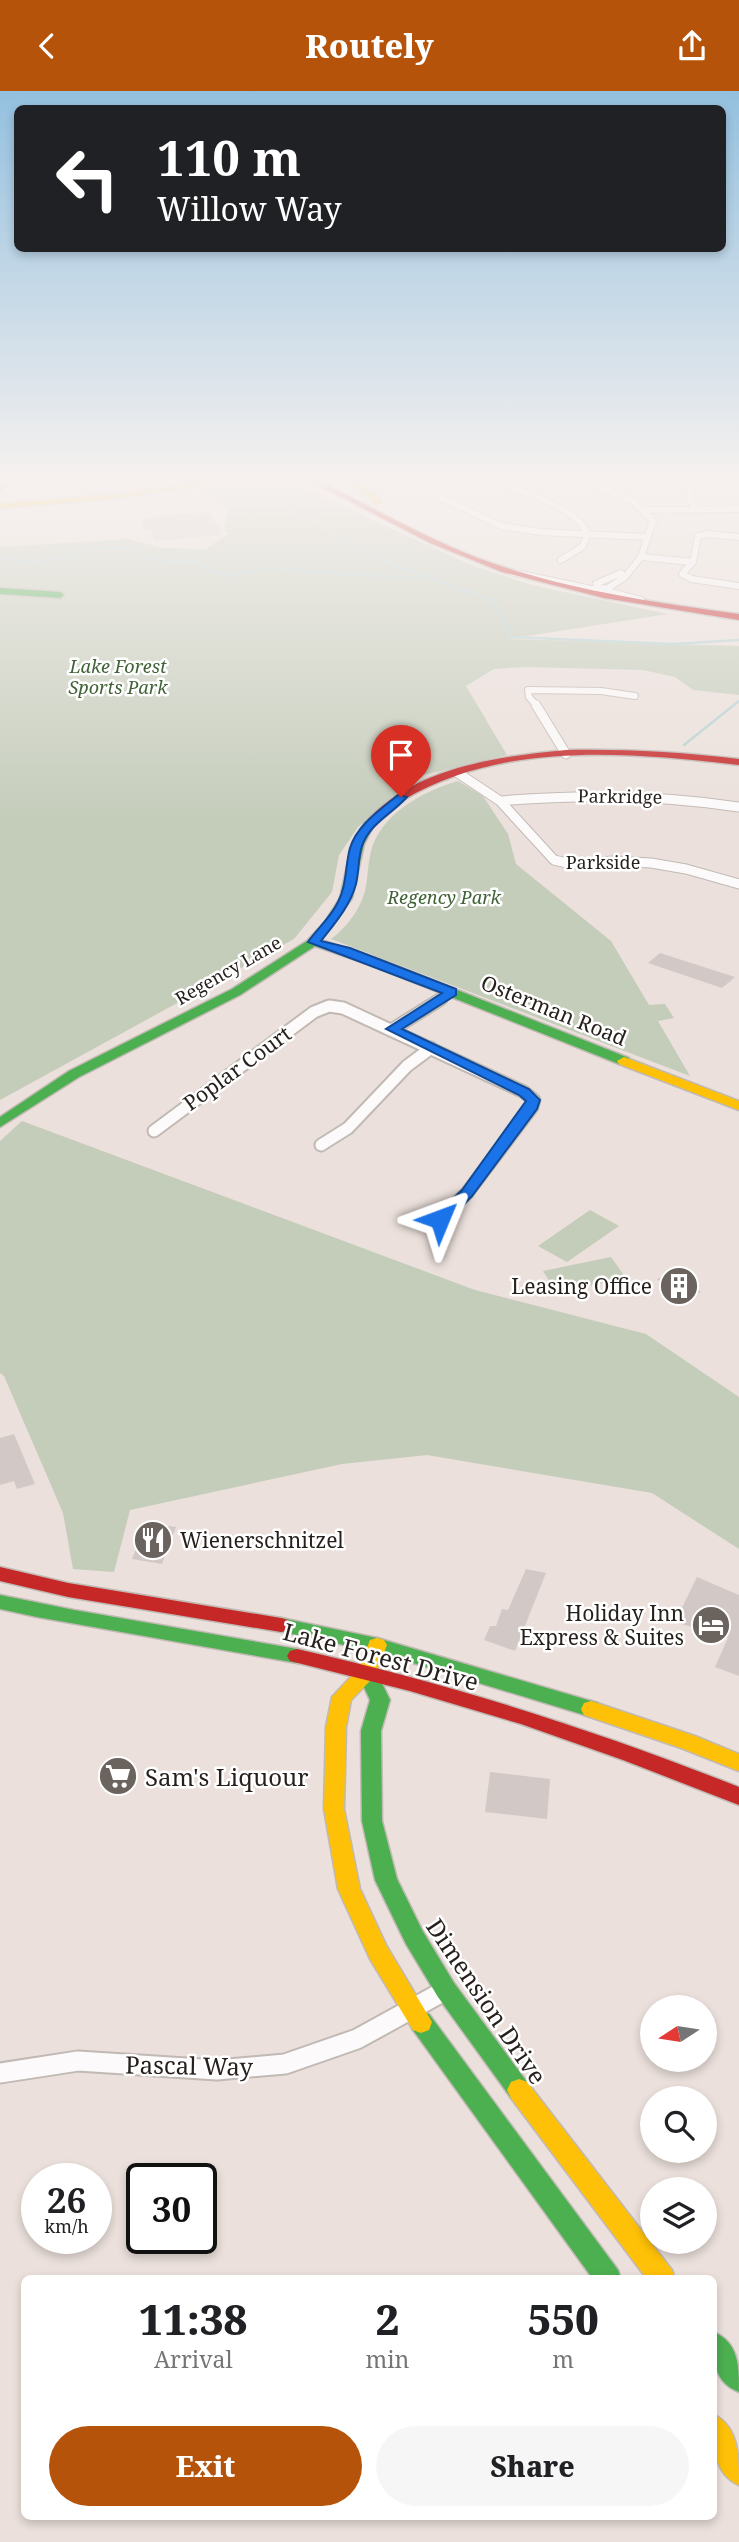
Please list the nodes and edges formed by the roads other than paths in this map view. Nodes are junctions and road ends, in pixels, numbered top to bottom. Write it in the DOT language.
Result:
graph roads {
  1 [pos="604,595"];
  2 [pos="628,595"];
  3 [pos="649,595"];
  4 [pos="666,607"];
  5 [pos="739,611"];
  6 [pos="739,617"];
  7 [pos="635,696"];
  8 [pos="566,754"];
  9 [pos="739,762"];
  10 [pos="458,773"];
  11 [pos="500,801"];
  12 [pos="739,807"];
  13 [pos="739,884"];
  14 [pos="314,942"];
  15 [pos="452,992"];
  16 [pos="393,1029"];
  17 [pos="431,1048"];
  18 [pos="739,1106"];
  19 [pos="0,1123"];
  20 [pos="154,1131"];
  21 [pos="321,1145"];
  22 [pos="440,1219"];
  23 [pos="0,1574"];
  24 [pos="0,1602"];
  25 [pos="377,1645"];
  26 [pos="367,1672"];
  27 [pos="739,1763"];
  28 [pos="739,1796"];
  29 [pos="446,1990"];
  30 [pos="412,2009"];
  31 [pos="0,2073"];
  32 [pos="606,2275"];
  33 [pos="660,2275"];
  34 [pos="717,2349"];
  35 [pos="739,2379"];
  36 [pos="717,2433"];
  37 [pos="739,2470"];
  1 -- 4 [label="main road"];
  2 -- 4 [label="street"];
  3 -- 5 [label="main road"];
  4 -- 6 [label="main road"];
  7 -- 8 [label="street"];
  8 -- 9 [label="main road, Regency Lane"];
  8 -- 10 [label="main road, Regency Lane"];
  10 -- 11 [label="street, Parkside"];
  10 -- 14 [label="main road, Regency Lane"];
  11 -- 12 [label="street, Parkridge"];
  11 -- 13 [label="street, Parkside"];
  14 -- 15 [label="main road, Osterman Road"];
  14 -- 19 [label="main road, Regency Lane"];
  15 -- 16 [label="street"];
  15 -- 18 [label="main road, Osterman Road"];
  16 -- 17 [label="street"];
  16 -- 20 [label="street, Poplar Court"];
  17 -- 21 [label="street"];
  17 -- 22 [label="street"];
  23 -- 25 [label="main road, Lake Forest Drive"];
  24 -- 26 [label="main road, Lake Forest Drive"];
  25 -- 26 [label="main road"];
  25 -- 27 [label="main road, Lake Forest Drive"];
  26 -- 28 [label="main road, Lake Forest Drive"];
  26 -- 29 [label="main road, Dimension Drive"];
  26 -- 30 [label="main road"];
  29 -- 30 [label="street, Pascal Way"];
  29 -- 33 [label="main road, Dimension Drive"];
  30 -- 31 [label="street, Pascal Way"];
  30 -- 32 [label="main road"];
  34 -- 35 [label="main road"];
  36 -- 37 [label="main road"];
}
